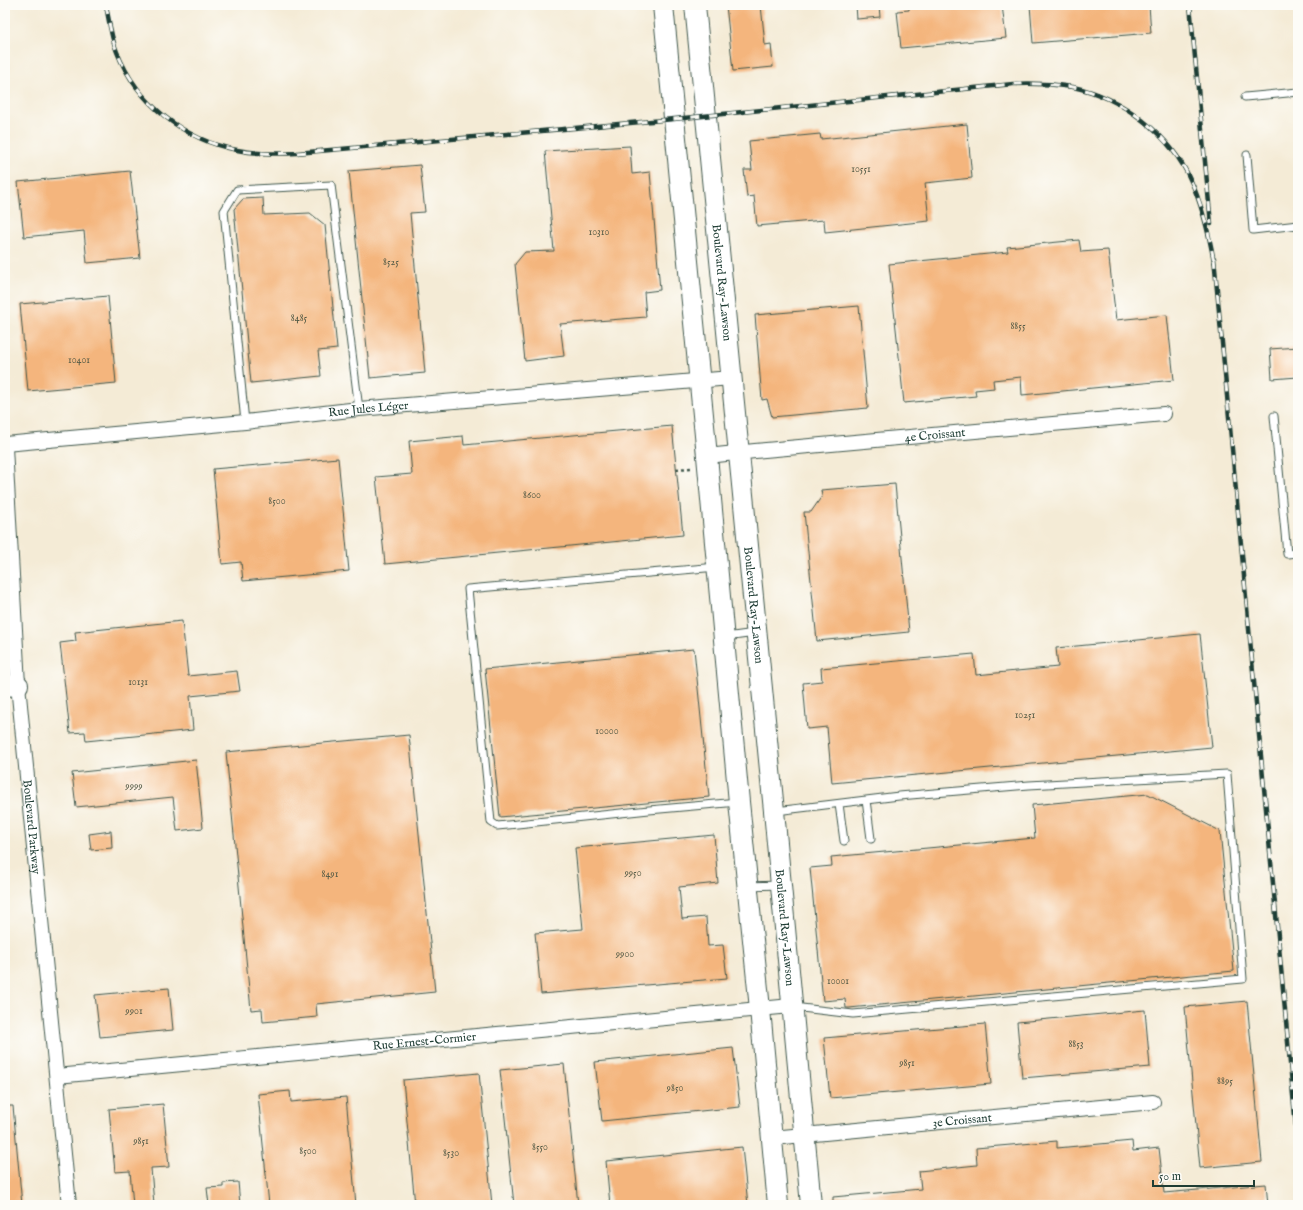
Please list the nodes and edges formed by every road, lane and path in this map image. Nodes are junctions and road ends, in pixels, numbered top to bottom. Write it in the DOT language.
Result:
graph roads {
  1 [pos="663,5"];
  2 [pos="695,5"];
  3 [pos="1298,92"];
  4 [pos="1245,97"];
  5 [pos="1247,155"];
  6 [pos="1298,225"];
  7 [pos="731,378"];
  8 [pos="699,381"];
  9 [pos="359,409"];
  10 [pos="1164,414"];
  11 [pos="1274,416"];
  12 [pos="245,422"];
  13 [pos="5,446"];
  14 [pos="738,454"];
  15 [pos="707,456"];
  16 [pos="1298,553"];
  17 [pos="717,567"];
  18 [pos="756,633"];
  19 [pos="724,637"];
  20 [pos="12,685"];
  21 [pos="866,800"];
  22 [pos="738,802"];
  23 [pos="838,804"];
  24 [pos="774,811"];
  25 [pos="871,839"];
  26 [pos="844,841"];
  27 [pos="780,885"];
  28 [pos="747,886"];
  29 [pos="792,1006"];
  30 [pos="760,1009"];
  31 [pos="57,1076"];
  32 [pos="1153,1102"];
  33 [pos="804,1135"];
  34 [pos="772,1138"];
  35 [pos="69,1205"];
  36 [pos="778,1205"];
  37 [pos="811,1205"];
  1 -- 8 [label="street"];
  2 -- 7 [label="street, Boulevard Ray-Lawson"];
  3 -- 4 [label="lane"];
  5 -- 6 [label="lane"];
  7 -- 8 [label="street, Rue Jules Léger"];
  7 -- 14 [label="street, Boulevard Ray-Lawson"];
  8 -- 9 [label="street, Rue Jules Léger"];
  8 -- 15 [label="street"];
  9 -- 12 [label="street, Rue Jules Léger"];
  9 -- 12 [label="lane"];
  10 -- 14 [label="street, 4e Croissant"];
  11 -- 16 [label="lane"];
  12 -- 13 [label="street, Rue Jules Léger"];
  13 -- 20 [label="street, Boulevard Parkway"];
  14 -- 15 [label="street, 4e Croissant"];
  14 -- 18 [label="street, Boulevard Ray-Lawson"];
  15 -- 17 [label="street"];
  17 -- 19 [label="street"];
  17 -- 22 [label="lane"];
  18 -- 19 [label="lane"];
  18 -- 24 [label="street, Boulevard Ray-Lawson"];
  19 -- 22 [label="street"];
  20 -- 31 [label="street, Boulevard Parkway"];
  21 -- 23 [label="lane"];
  21 -- 25 [label="lane"];
  21 -- 29 [label="lane"];
  22 -- 28 [label="street"];
  23 -- 24 [label="lane"];
  23 -- 26 [label="lane"];
  24 -- 27 [label="street, Boulevard Ray-Lawson"];
  27 -- 28 [label="lane"];
  27 -- 29 [label="street, Boulevard Ray-Lawson"];
  28 -- 30 [label="street"];
  29 -- 30 [label="street, Rue Ernest-Cormier"];
  29 -- 33 [label="street, Boulevard Ray-Lawson"];
  30 -- 31 [label="street, Rue Ernest-Cormier"];
  30 -- 34 [label="street"];
  31 -- 35 [label="street, Boulevard Parkway"];
  32 -- 33 [label="street, 3e Croissant"];
  33 -- 34 [label="street, 3e Croissant"];
  33 -- 37 [label="street, Boulevard Ray-Lawson"];
  34 -- 36 [label="street"];
}
